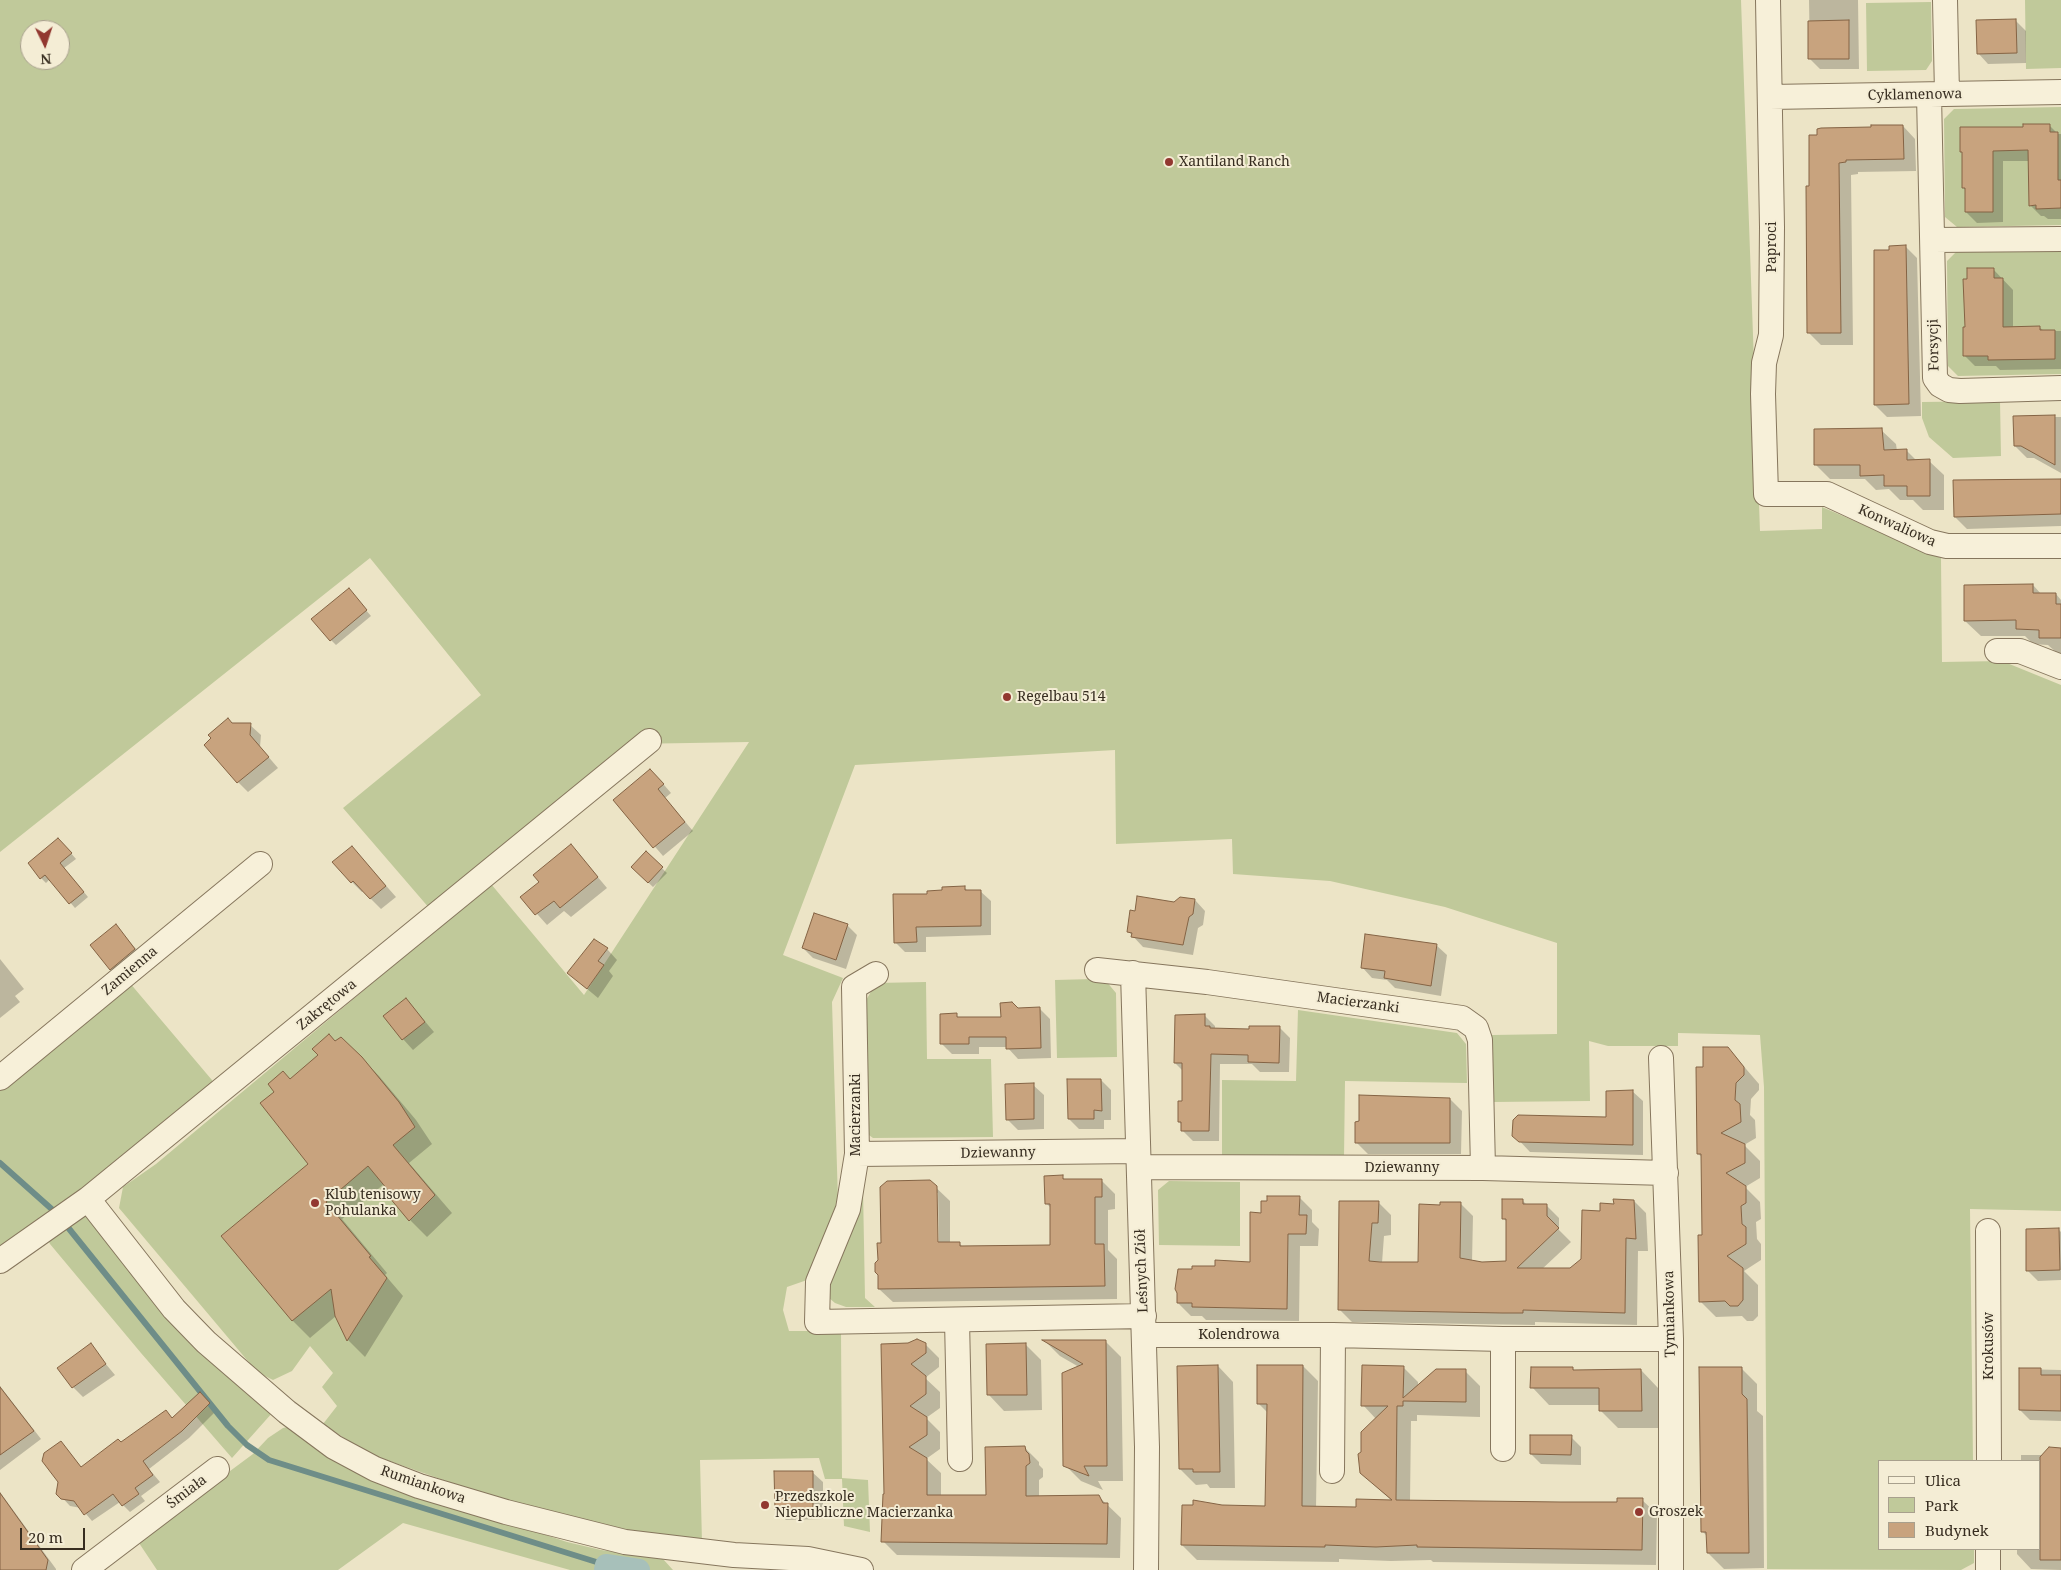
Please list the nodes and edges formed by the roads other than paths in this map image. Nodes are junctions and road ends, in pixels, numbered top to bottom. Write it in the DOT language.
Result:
graph roads {
  1 [pos="1768,0"];
  2 [pos="1945,0"];
  3 [pos="2061,92"];
  4 [pos="1938,94"];
  5 [pos="1770,97"];
  6 [pos="2061,239"];
  7 [pos="1932,240"];
  8 [pos="2061,388"];
  9 [pos="1766,494"];
  10 [pos="2061,546"];
  11 [pos="1997,651"];
  12 [pos="2061,667"];
  13 [pos="648,741"];
  14 [pos="260,864"];
  15 [pos="1097,970"];
  16 [pos="1133,973"];
  17 [pos="876,974"];
  18 [pos="1661,1058"];
  19 [pos="0,1078"];
  20 [pos="858,1154"];
  21 [pos="1138,1159"];
  22 [pos="1483,1168"];
  23 [pos="1666,1173"];
  24 [pos="88,1199"];
  25 [pos="1988,1231"];
  26 [pos="0,1261"];
  27 [pos="957,1320"];
  28 [pos="817,1322"];
  29 [pos="1144,1326"];
  30 [pos="1333,1335"];
  31 [pos="1503,1339"];
  32 [pos="1671,1339"];
  33 [pos="1503,1449"];
  34 [pos="960,1459"];
  35 [pos="1989,1460"];
  36 [pos="217,1469"];
  37 [pos="1332,1471"];
  38 [pos="1988,1550"];
  39 [pos="84,1570"];
  40 [pos="861,1570"];
  41 [pos="1146,1570"];
  42 [pos="1671,1570"];
  43 [pos="1988,1570"];
  1 -- 5 [label="street, Paproci"];
  2 -- 4 [label="street, Forsycji"];
  3 -- 4 [label="street, Cyklamenowa"];
  4 -- 5 [label="street, Cyklamenowa"];
  4 -- 7 [label="street, Forsycji"];
  5 -- 9 [label="street, Paproci"];
  6 -- 7 [label="street"];
  7 -- 8 [label="street, Forsycji"];
  9 -- 10 [label="street, Konwaliowa"];
  11 -- 12 [label="street"];
  13 -- 24 [label="street, Zakrętowa"];
  14 -- 19 [label="street, Zamienna"];
  15 -- 16 [label="street, Macierzanki"];
  16 -- 21 [label="street, Leśnych Ziół"];
  16 -- 22 [label="street, Macierzanki"];
  17 -- 20 [label="street, Macierzanki"];
  18 -- 23 [label="street, Tymiankowa"];
  20 -- 21 [label="street, Dziewanny"];
  20 -- 28 [label="street, Macierzanki"];
  21 -- 22 [label="street, Dziewanny"];
  21 -- 29 [label="street, Leśnych Ziół"];
  22 -- 23 [label="street, Dziewanny"];
  23 -- 32 [label="street, Tymiankowa"];
  24 -- 26 [label="street, Zakrętowa"];
  24 -- 40 [label="street, Rumiankowa"];
  25 -- 35 [label="street, Krokusów"];
  27 -- 28 [label="street, Kolendrowa"];
  27 -- 29 [label="street, Kolendrowa"];
  27 -- 34 [label="street"];
  29 -- 30 [label="street, Kolendrowa"];
  29 -- 41 [label="street, Leśnych Ziół"];
  30 -- 31 [label="street, Kolendrowa"];
  30 -- 37 [label="street"];
  31 -- 32 [label="street, Kolendrowa"];
  31 -- 33 [label="street"];
  32 -- 42 [label="street, Tymiankowa"];
  36 -- 39 [label="street, Śmiała"];
  38 -- 43 [label="street"];
}
